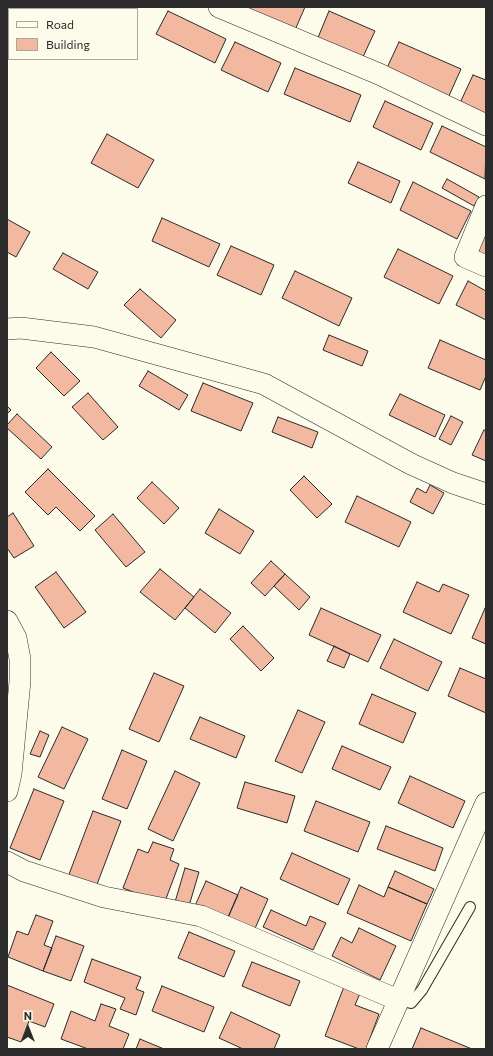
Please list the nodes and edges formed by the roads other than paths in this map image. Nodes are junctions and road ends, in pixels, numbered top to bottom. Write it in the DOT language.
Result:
graph roads {
  1 [pos="219,7"];
  2 [pos="486,124"];
  3 [pos="486,206"];
  4 [pos="486,266"];
  5 [pos="7,329"];
  6 [pos="486,494"];
  7 [pos="7,621"];
  8 [pos="7,791"];
  9 [pos="486,803"];
  10 [pos="7,862"];
  11 [pos="470,907"];
  12 [pos="398,1000"];
  13 [pos="377,1049"];
  1 -- 2 [label="street"];
  3 -- 4 [label="street"];
  5 -- 6 [label="street"];
  7 -- 8 [label="street"];
  9 -- 12 [label="street"];
  10 -- 12 [label="street"];
  11 -- 12 [label="lane"];
  12 -- 13 [label="street"];
}
